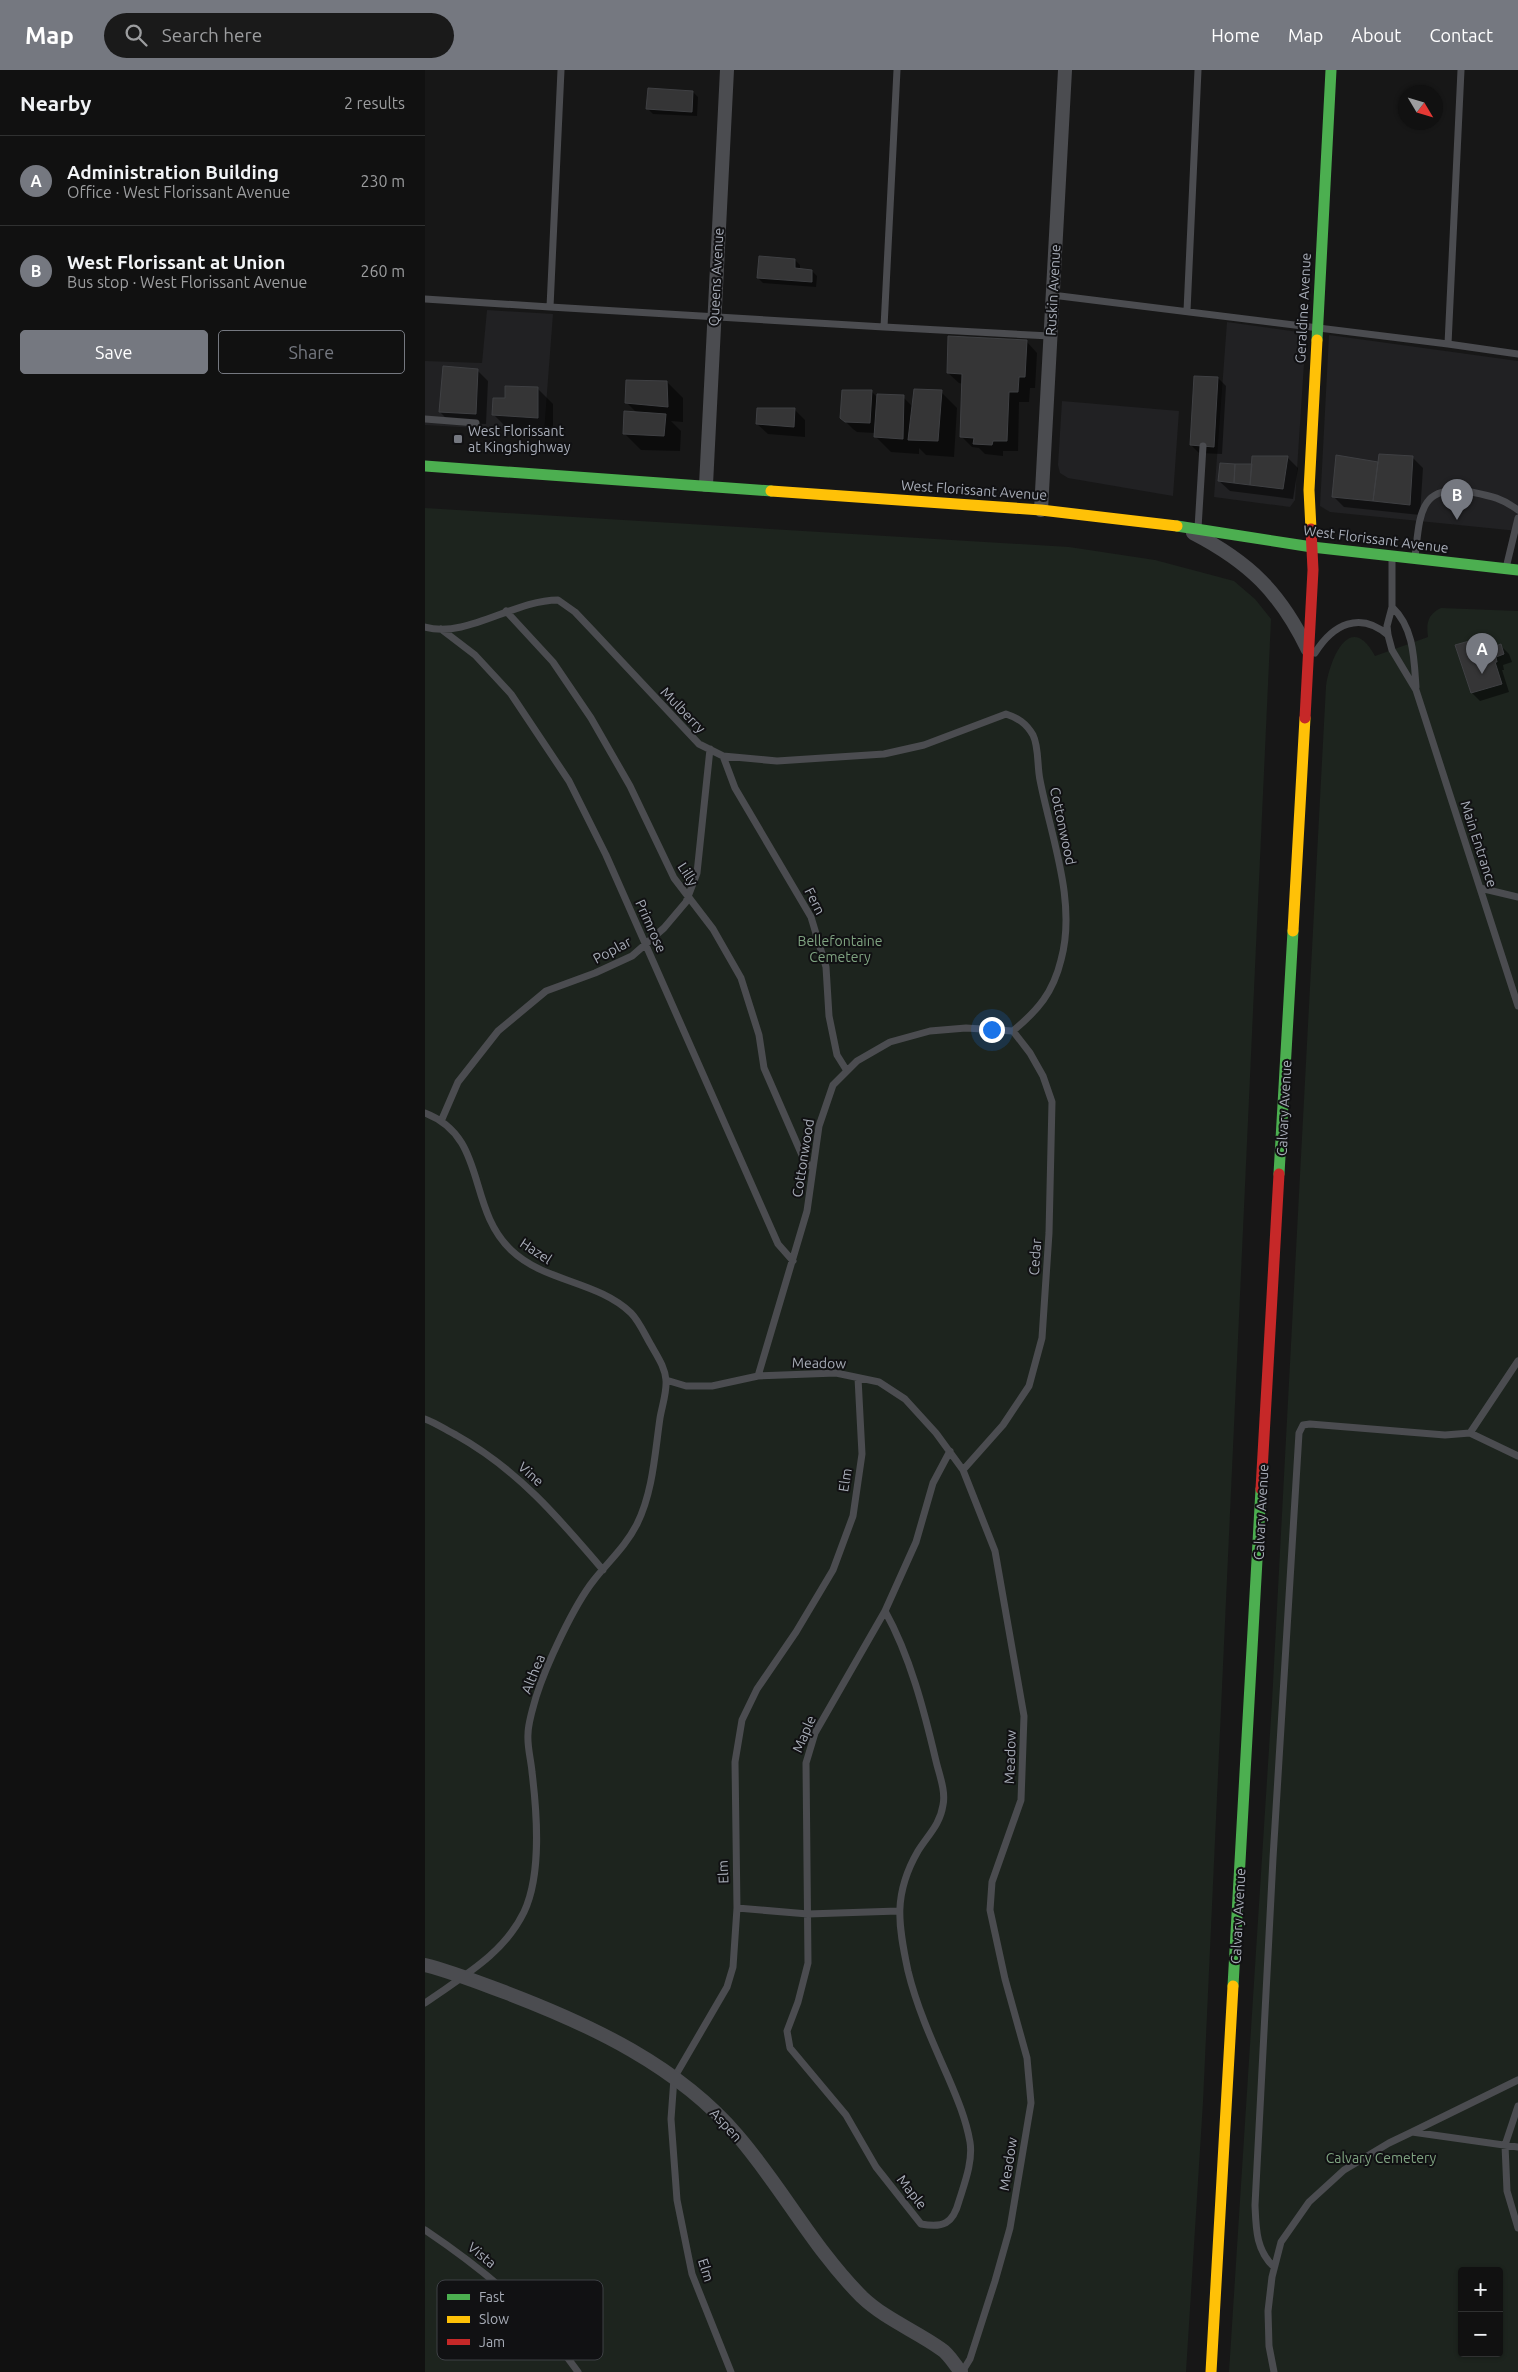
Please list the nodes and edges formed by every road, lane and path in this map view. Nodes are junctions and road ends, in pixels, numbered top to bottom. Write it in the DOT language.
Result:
graph roads {
  1 [pos="561,70"];
  2 [pos="727,70"];
  3 [pos="897,70"];
  4 [pos="1065,70"];
  5 [pos="1198,70"];
  6 [pos="1331,70"];
  7 [pos="1461,70"];
  8 [pos="1052,295"];
  9 [pos="425,299"];
  10 [pos="550,307"];
  11 [pos="1187,311"];
  12 [pos="714,317"];
  13 [pos="884,327"];
  14 [pos="1317,329"];
  15 [pos="1050,336"];
  16 [pos="1448,344"];
  17 [pos="1518,354"];
  18 [pos="425,419"];
  19 [pos="476,423"];
  20 [pos="1203,446"];
  21 [pos="425,466"];
  22 [pos="706,485"];
  23 [pos="1041,510"];
  24 [pos="1518,510"];
  25 [pos="1518,518"];
  26 [pos="1183,528"];
  27 [pos="1198,530"];
  28 [pos="1312,547"];
  29 [pos="1393,556"];
  30 [pos="1415,559"];
  31 [pos="1506,568"];
  32 [pos="1518,570"];
  33 [pos="1392,607"];
  34 [pos="506,610"];
  35 [pos="425,627"];
  36 [pos="441,629"];
  37 [pos="1388,635"];
  38 [pos="1309,652"];
  39 [pos="1308,667"];
  40 [pos="1416,690"];
  41 [pos="1018,718"];
  42 [pos="710,749"];
  43 [pos="723,756"];
  44 [pos="1480,888"];
  45 [pos="688,896"];
  46 [pos="1518,897"];
  47 [pos="645,945"];
  48 [pos="1518,1006"];
  49 [pos="1013,1031"];
  50 [pos="847,1070"];
  51 [pos="425,1113"];
  52 [pos="442,1119"];
  53 [pos="813,1168"];
  54 [pos="793,1261"];
  55 [pos="1518,1361"];
  56 [pos="758,1376"];
  57 [pos="858,1378"];
  58 [pos="666,1380"];
  59 [pos="425,1419"];
  60 [pos="1470,1433"];
  61 [pos="949,1451"];
  62 [pos="1518,1456"];
  63 [pos="963,1470"];
  64 [pos="603,1570"];
  65 [pos="885,1610"];
  66 [pos="737,1908"];
  67 [pos="898,1910"];
  68 [pos="808,1914"];
  69 [pos="425,1965"];
  70 [pos="463,1976"];
  71 [pos="425,2003"];
  72 [pos="674,2078"];
  73 [pos="1518,2080"];
  74 [pos="1518,2106"];
  75 [pos="1412,2132"];
  76 [pos="1505,2145"];
  77 [pos="1518,2147"];
  78 [pos="1518,2228"];
  79 [pos="425,2230"];
  80 [pos="1275,2266"];
  81 [pos="492,2280"];
  82 [pos="570,2360"];
  83 [pos="578,2372"];
  84 [pos="731,2372"];
  85 [pos="962,2372"];
  86 [pos="1211,2372"];
  87 [pos="1274,2372"];
  1 -- 10 [label="lane"];
  2 -- 12 [label="street, Queens Avenue"];
  3 -- 13 [label="lane"];
  4 -- 8 [label="street, Ruskin Avenue"];
  5 -- 11 [label="lane"];
  6 -- 14 [label="street, Geraldine Avenue"];
  7 -- 16 [label="lane"];
  8 -- 11 [label="lane"];
  8 -- 15 [label="street, Ruskin Avenue"];
  9 -- 10 [label="lane"];
  10 -- 12 [label="lane"];
  11 -- 14 [label="lane"];
  12 -- 13 [label="lane"];
  12 -- 22 [label="street, Queens Avenue"];
  13 -- 15 [label="lane"];
  14 -- 16 [label="lane"];
  14 -- 28 [label="street, Geraldine Avenue"];
  15 -- 23 [label="street, Ruskin Avenue"];
  16 -- 17 [label="lane"];
  18 -- 19 [label="lane"];
  20 -- 27 [label="lane"];
  21 -- 22 [label="street, West Florissant Avenue"];
  22 -- 23 [label="street, West Florissant Avenue"];
  23 -- 26 [label="street, West Florissant Avenue"];
  24 -- 30 [label="lane"];
  25 -- 31 [label="lane"];
  26 -- 27 [label="street, West Florissant Avenue"];
  26 -- 38 [label="street"];
  27 -- 28 [label="street, West Florissant Avenue"];
  28 -- 29 [label="street, West Florissant Avenue"];
  28 -- 38 [label="street, Calvary Avenue"];
  29 -- 30 [label="street, West Florissant Avenue"];
  29 -- 33 [label="lane, Main Entrance"];
  30 -- 31 [label="street, West Florissant Avenue"];
  31 -- 32 [label="street, West Florissant Avenue"];
  33 -- 37 [label="lane, Main Entrance"];
  33 -- 40 [label="lane, Main Entrance"];
  34 -- 36 [label="lane, Mulberry"];
  34 -- 42 [label="lane, Mulberry"];
  34 -- 45 [label="lane, Lilly"];
  35 -- 36 [label="lane, Mulberry"];
  36 -- 47 [label="lane, Primrose"];
  37 -- 39 [label="lane"];
  37 -- 40 [label="lane, Main Entrance"];
  38 -- 39 [label="street, Calvary Avenue"];
  39 -- 86 [label="street, Calvary Avenue"];
  40 -- 44 [label="lane, Main Entrance"];
  41 -- 43 [label="lane, Mulberry"];
  41 -- 49 [label="lane, Cottonwood"];
  42 -- 43 [label="lane, Mulberry"];
  42 -- 45 [label="lane, Poplar"];
  43 -- 50 [label="lane, Fern"];
  44 -- 46 [label="lane"];
  44 -- 48 [label="lane, Main Entrance"];
  45 -- 47 [label="lane, Poplar"];
  45 -- 53 [label="lane, Lilly"];
  47 -- 52 [label="lane, Poplar"];
  47 -- 54 [label="lane, Primrose"];
  49 -- 50 [label="lane, Cottonwood"];
  49 -- 63 [label="lane, Cedar"];
  50 -- 53 [label="lane, Cottonwood"];
  51 -- 52 [label="lane, Hazel"];
  52 -- 58 [label="lane, Hazel"];
  53 -- 54 [label="lane, Cottonwood"];
  54 -- 56 [label="lane, Cottonwood"];
  55 -- 60 [label="lane"];
  56 -- 57 [label="lane, Meadow"];
  56 -- 58 [label="lane, Meadow"];
  57 -- 61 [label="lane, Meadow"];
  57 -- 66 [label="lane, Elm"];
  58 -- 64 [label="lane, Althea"];
  59 -- 64 [label="lane, Vine"];
  60 -- 62 [label="lane"];
  60 -- 80 [label="lane"];
  61 -- 63 [label="lane, Meadow"];
  61 -- 65 [label="lane, Maple"];
  63 -- 85 [label="lane, Meadow"];
  64 -- 70 [label="lane, Althea"];
  65 -- 67 [label="lane, Maple"];
  65 -- 68 [label="lane, Maple"];
  66 -- 68 [label="lane"];
  66 -- 72 [label="lane, Elm"];
  67 -- 68 [label="lane"];
  67 -- 68 [label="lane, Maple"];
  69 -- 70 [label="street, Aspen"];
  70 -- 71 [label="lane, Althea"];
  70 -- 72 [label="street, Aspen"];
  72 -- 84 [label="lane, Elm"];
  72 -- 85 [label="street, Aspen"];
  73 -- 75 [label="lane"];
  74 -- 76 [label="lane"];
  75 -- 76 [label="lane"];
  75 -- 80 [label="lane"];
  76 -- 77 [label="lane"];
  76 -- 78 [label="lane"];
  79 -- 81 [label="lane, Vista"];
  80 -- 87 [label="lane"];
  82 -- 83 [label="lane, Vista"];
}
